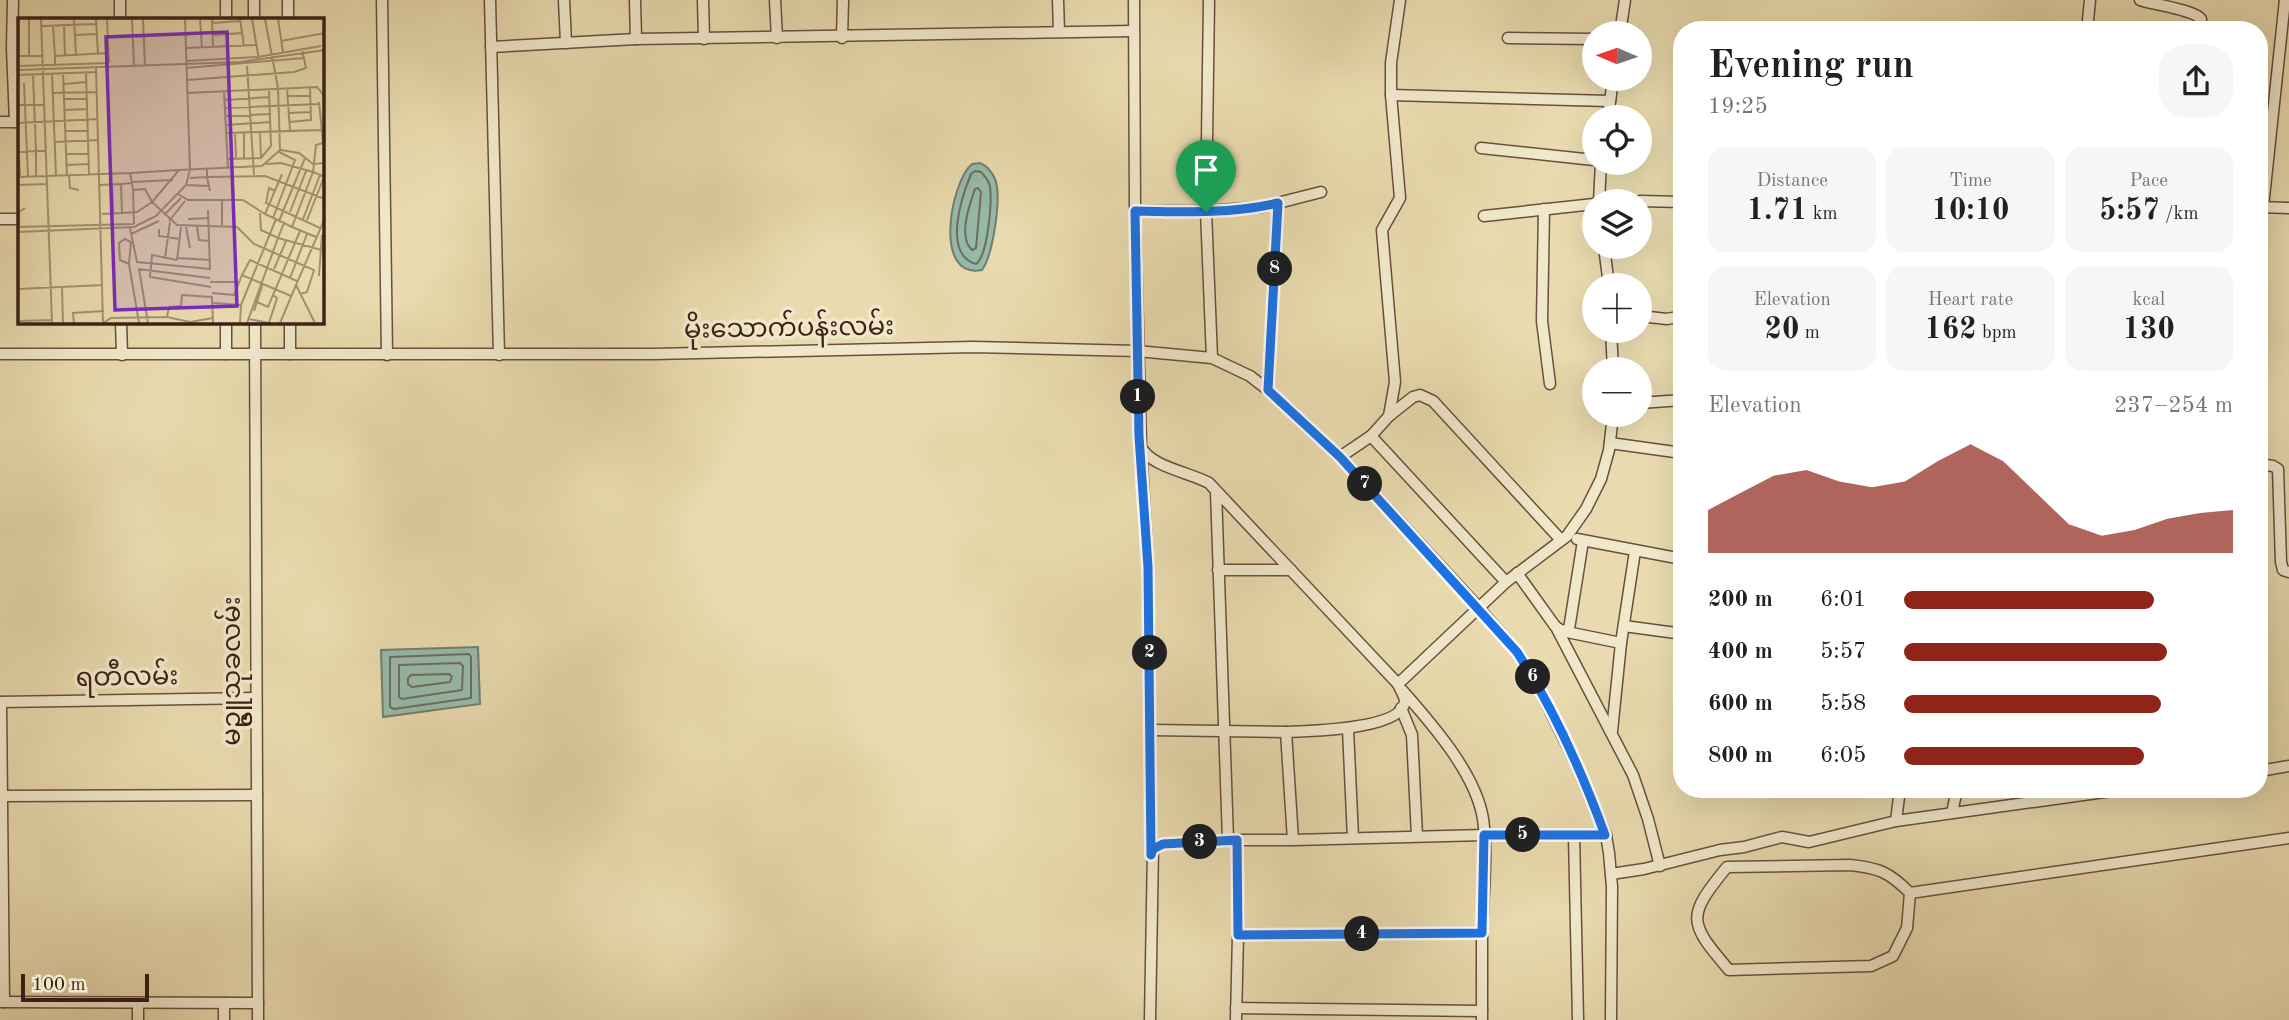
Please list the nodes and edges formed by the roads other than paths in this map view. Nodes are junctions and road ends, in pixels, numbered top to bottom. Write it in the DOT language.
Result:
graph roads {
  1 [pos="13,0"];
  2 [pos="120,0"];
  3 [pos="226,0"];
  4 [pos="254,0"];
  5 [pos="288,0"];
  6 [pos="382,0"];
  7 [pos="490,0"];
  8 [pos="564,0"];
  9 [pos="635,0"];
  10 [pos="703,0"];
  11 [pos="775,0"];
  12 [pos="843,0"];
  13 [pos="1058,0"];
  14 [pos="1134,0"];
  15 [pos="1209,0"];
  16 [pos="1400,0"];
  17 [pos="1625,0"];
  18 [pos="2090,0"];
  19 [pos="2140,0"];
  20 [pos="2285,0"];
  21 [pos="120,18"];
  22 [pos="226,18"];
  23 [pos="254,18"];
  24 [pos="288,18"];
  25 [pos="1622,21"];
  26 [pos="2088,21"];
  27 [pos="2201,21"];
  28 [pos="1134,31"];
  29 [pos="1059,32"];
  30 [pos="777,38"];
  31 [pos="842,38"];
  32 [pos="1508,38"];
  33 [pos="636,39"];
  34 [pos="704,39"];
  35 [pos="1582,39"];
  36 [pos="566,43"];
  37 [pos="491,47"];
  38 [pos="1611,91"];
  39 [pos="1391,95"];
  40 [pos="1610,101"];
  41 [pos="1610,105"];
  42 [pos="0,122"];
  43 [pos="17,122"];
  44 [pos="2268,147"];
  45 [pos="1481,148"];
  46 [pos="1582,159"];
  47 [pos="1321,192"];
  48 [pos="1652,201"];
  49 [pos="1673,202"];
  50 [pos="1278,203"];
  51 [pos="1582,205"];
  52 [pos="2268,207"];
  53 [pos="2289,208"];
  54 [pos="1544,209"];
  55 [pos="1135,211"];
  56 [pos="1206,212"];
  57 [pos="1484,216"];
  58 [pos="0,219"];
  59 [pos="18,219"];
  60 [pos="1652,317"];
  61 [pos="1673,317"];
  62 [pos="121,324"];
  63 [pos="226,324"];
  64 [pos="255,324"];
  65 [pos="290,324"];
  66 [pos="1137,351"];
  67 [pos="0,354"];
  68 [pos="290,354"];
  69 [pos="122,355"];
  70 [pos="226,355"];
  71 [pos="256,355"];
  72 [pos="387,355"];
  73 [pos="499,355"];
  74 [pos="1212,358"];
  75 [pos="1550,384"];
  76 [pos="1268,390"];
  77 [pos="1673,400"];
  78 [pos="1652,401"];
  79 [pos="1389,416"];
  80 [pos="1612,427"];
  81 [pos="1371,436"];
  82 [pos="1610,443"];
  83 [pos="1141,447"];
  84 [pos="1673,452"];
  85 [pos="1340,457"];
  86 [pos="2268,466"];
  87 [pos="1216,491"];
  88 [pos="1564,538"];
  89 [pos="1583,541"];
  90 [pos="1635,551"];
  91 [pos="1673,557"];
  92 [pos="1218,570"];
  93 [pos="1290,570"];
  94 [pos="2289,572"];
  95 [pos="1517,573"];
  96 [pos="1506,582"];
  97 [pos="1478,607"];
  98 [pos="1624,626"];
  99 [pos="1560,630"];
  100 [pos="1673,634"];
  101 [pos="1621,643"];
  102 [pos="1398,684"];
  103 [pos="256,698"];
  104 [pos="0,702"];
  105 [pos="1401,708"];
  106 [pos="1348,729"];
  107 [pos="1151,730"];
  108 [pos="1612,731"];
  109 [pos="1224,732"];
  110 [pos="1286,733"];
  111 [pos="2289,766"];
  112 [pos="2268,770"];
  113 [pos="257,795"];
  114 [pos="1,796"];
  115 [pos="1899,798"];
  116 [pos="1955,798"];
  117 [pos="2061,798"];
  118 [pos="1952,813"];
  119 [pos="1896,821"];
  120 [pos="1484,835"];
  121 [pos="1574,835"];
  122 [pos="1605,835"];
  123 [pos="1418,836"];
  124 [pos="1353,838"];
  125 [pos="2289,838"];
  126 [pos="1293,839"];
  127 [pos="1232,840"];
  128 [pos="1,851"];
  129 [pos="1151,855"];
  130 [pos="1660,866"];
  131 [pos="1611,874"];
  132 [pos="1910,892"];
  133 [pos="1482,933"];
  134 [pos="1238,935"];
  135 [pos="2,1002"];
  136 [pos="138,1003"];
  137 [pos="224,1003"];
  138 [pos="258,1003"];
  139 [pos="1236,1014"];
  140 [pos="1482,1016"];
  141 [pos="138,1020"];
  142 [pos="224,1020"];
  143 [pos="258,1020"];
  144 [pos="1150,1020"];
  145 [pos="1578,1020"];
  146 [pos="1611,1020"];
  1 -- 43 [label="street"];
  2 -- 21 [label="street"];
  3 -- 22 [label="street"];
  4 -- 23 [label="street"];
  5 -- 24 [label="street"];
  6 -- 72 [label="street"];
  7 -- 37 [label="street"];
  8 -- 36 [label="street"];
  9 -- 33 [label="street"];
  10 -- 34 [label="street"];
  11 -- 30 [label="street"];
  12 -- 31 [label="street"];
  13 -- 29 [label="street"];
  14 -- 28 [label="street"];
  15 -- 56 [label="street"];
  16 -- 39 [label="street"];
  17 -- 25 [label="street"];
  18 -- 26 [label="street"];
  19 -- 27 [label="street"];
  20 -- 44 [label="street"];
  28 -- 29 [label="street"];
  28 -- 55 [label="street"];
  29 -- 31 [label="street"];
  30 -- 31 [label="street"];
  30 -- 34 [label="street"];
  32 -- 35 [label="street"];
  33 -- 34 [label="street"];
  33 -- 36 [label="street"];
  36 -- 37 [label="street"];
  37 -- 73 [label="street"];
  38 -- 40 [label="street"];
  39 -- 40 [label="street"];
  39 -- 79 [label="street"];
  40 -- 41 [label="street"];
  42 -- 43 [label="street"];
  45 -- 46 [label="street"];
  47 -- 50 [label="street"];
  48 -- 49 [label="street"];
  50 -- 56 [label="street"];
  50 -- 76 [label="street"];
  51 -- 54 [label="street"];
  52 -- 53 [label="street"];
  54 -- 57 [label="street"];
  54 -- 75 [label="street"];
  55 -- 56 [label="street"];
  55 -- 66 [label="street"];
  56 -- 74 [label="street"];
  58 -- 59 [label="street"];
  60 -- 61 [label="street"];
  62 -- 69 [label="street"];
  63 -- 70 [label="street"];
  64 -- 71 [label="street, မဥ္ဇူသုခလမ်း"];
  65 -- 68 [label="street"];
  66 -- 73 [label="street, မိုးသောက်ပန်းလမ်း"];
  66 -- 74 [label="street, မိုးသောက်ပန်းလမ်း"];
  66 -- 83 [label="street"];
  67 -- 69 [label="street, မိုးသောက်ပန်းလမ်း"];
  68 -- 71 [label="street, မိုးသောက်ပန်းလမ်း"];
  68 -- 72 [label="street, မိုးသောက်ပန်းလမ်း"];
  69 -- 70 [label="street, မိုးသောက်ပန်းလမ်း"];
  70 -- 71 [label="street, မိုးသောက်ပန်းလမ်း"];
  71 -- 103 [label="street, မဥ္ဇူသုခလမ်း"];
  72 -- 73 [label="street, မိုးသောက်ပန်းလမ်း"];
  74 -- 76 [label="street, မိုးသောက်ပန်းလမ်း"];
  76 -- 85 [label="street, မိုးသောက်ပန်းလမ်း"];
  77 -- 78 [label="street"];
  79 -- 81 [label="street"];
  79 -- 88 [label="street"];
  80 -- 82 [label="street"];
  81 -- 85 [label="street"];
  81 -- 96 [label="street"];
  82 -- 84 [label="street"];
  82 -- 88 [label="street"];
  83 -- 87 [label="street"];
  83 -- 107 [label="street"];
  85 -- 97 [label="street, မိုးသောက်ပန်းလမ်း"];
  86 -- 94 [label="street"];
  87 -- 92 [label="street"];
  87 -- 93 [label="street"];
  88 -- 89 [label="street"];
  88 -- 95 [label="street"];
  89 -- 90 [label="street"];
  89 -- 99 [label="street"];
  90 -- 91 [label="street"];
  90 -- 98 [label="street"];
  92 -- 93 [label="street"];
  92 -- 109 [label="street"];
  93 -- 102 [label="street"];
  95 -- 96 [label="street"];
  95 -- 99 [label="street"];
  96 -- 97 [label="street"];
  97 -- 102 [label="street"];
  97 -- 122 [label="street, မိုးသောက်ပန်းလမ်း"];
  98 -- 100 [label="street"];
  98 -- 101 [label="street"];
  99 -- 101 [label="street"];
  99 -- 108 [label="street"];
  101 -- 108 [label="street"];
  102 -- 105 [label="street"];
  102 -- 120 [label="street"];
  103 -- 104 [label="street, ရတီလမ်း"];
  103 -- 113 [label="street, မဥ္ဇူသုခလမ်း"];
  104 -- 114 [label="street"];
  105 -- 106 [label="street"];
  105 -- 123 [label="street"];
  106 -- 110 [label="street"];
  106 -- 124 [label="street"];
  107 -- 109 [label="street"];
  107 -- 129 [label="street"];
  108 -- 130 [label="street"];
  109 -- 110 [label="street"];
  109 -- 127 [label="street"];
  110 -- 126 [label="street"];
  111 -- 112 [label="street"];
  113 -- 114 [label="street"];
  113 -- 138 [label="street, မဥ္ဇူသုခလမ်း"];
  114 -- 128 [label="street"];
  115 -- 119 [label="street"];
  116 -- 118 [label="street"];
  117 -- 118 [label="street"];
  118 -- 119 [label="street"];
  119 -- 130 [label="street"];
  120 -- 121 [label="street"];
  120 -- 123 [label="street"];
  120 -- 133 [label="street"];
  121 -- 122 [label="street"];
  121 -- 145 [label="street"];
  122 -- 131 [label="street, မိုးသောက်ပန်းလမ်း"];
  123 -- 124 [label="street"];
  124 -- 126 [label="street"];
  125 -- 132 [label="street"];
  126 -- 127 [label="street"];
  127 -- 129 [label="street"];
  127 -- 134 [label="street"];
  128 -- 135 [label="street"];
  129 -- 144 [label="street"];
  130 -- 131 [label="street"];
  131 -- 146 [label="street, မိုးသောက်ပန်းလမ်း"];
  132 -- 132 [label="street"];
  133 -- 134 [label="street"];
  133 -- 140 [label="street"];
  134 -- 139 [label="street"];
  135 -- 136 [label="street"];
  136 -- 137 [label="street"];
  136 -- 141 [label="street"];
  137 -- 138 [label="street"];
  137 -- 142 [label="street"];
  138 -- 143 [label="street, မဥ္ဇူသုခလမ်း"];
  139 -- 140 [label="street"];
}
